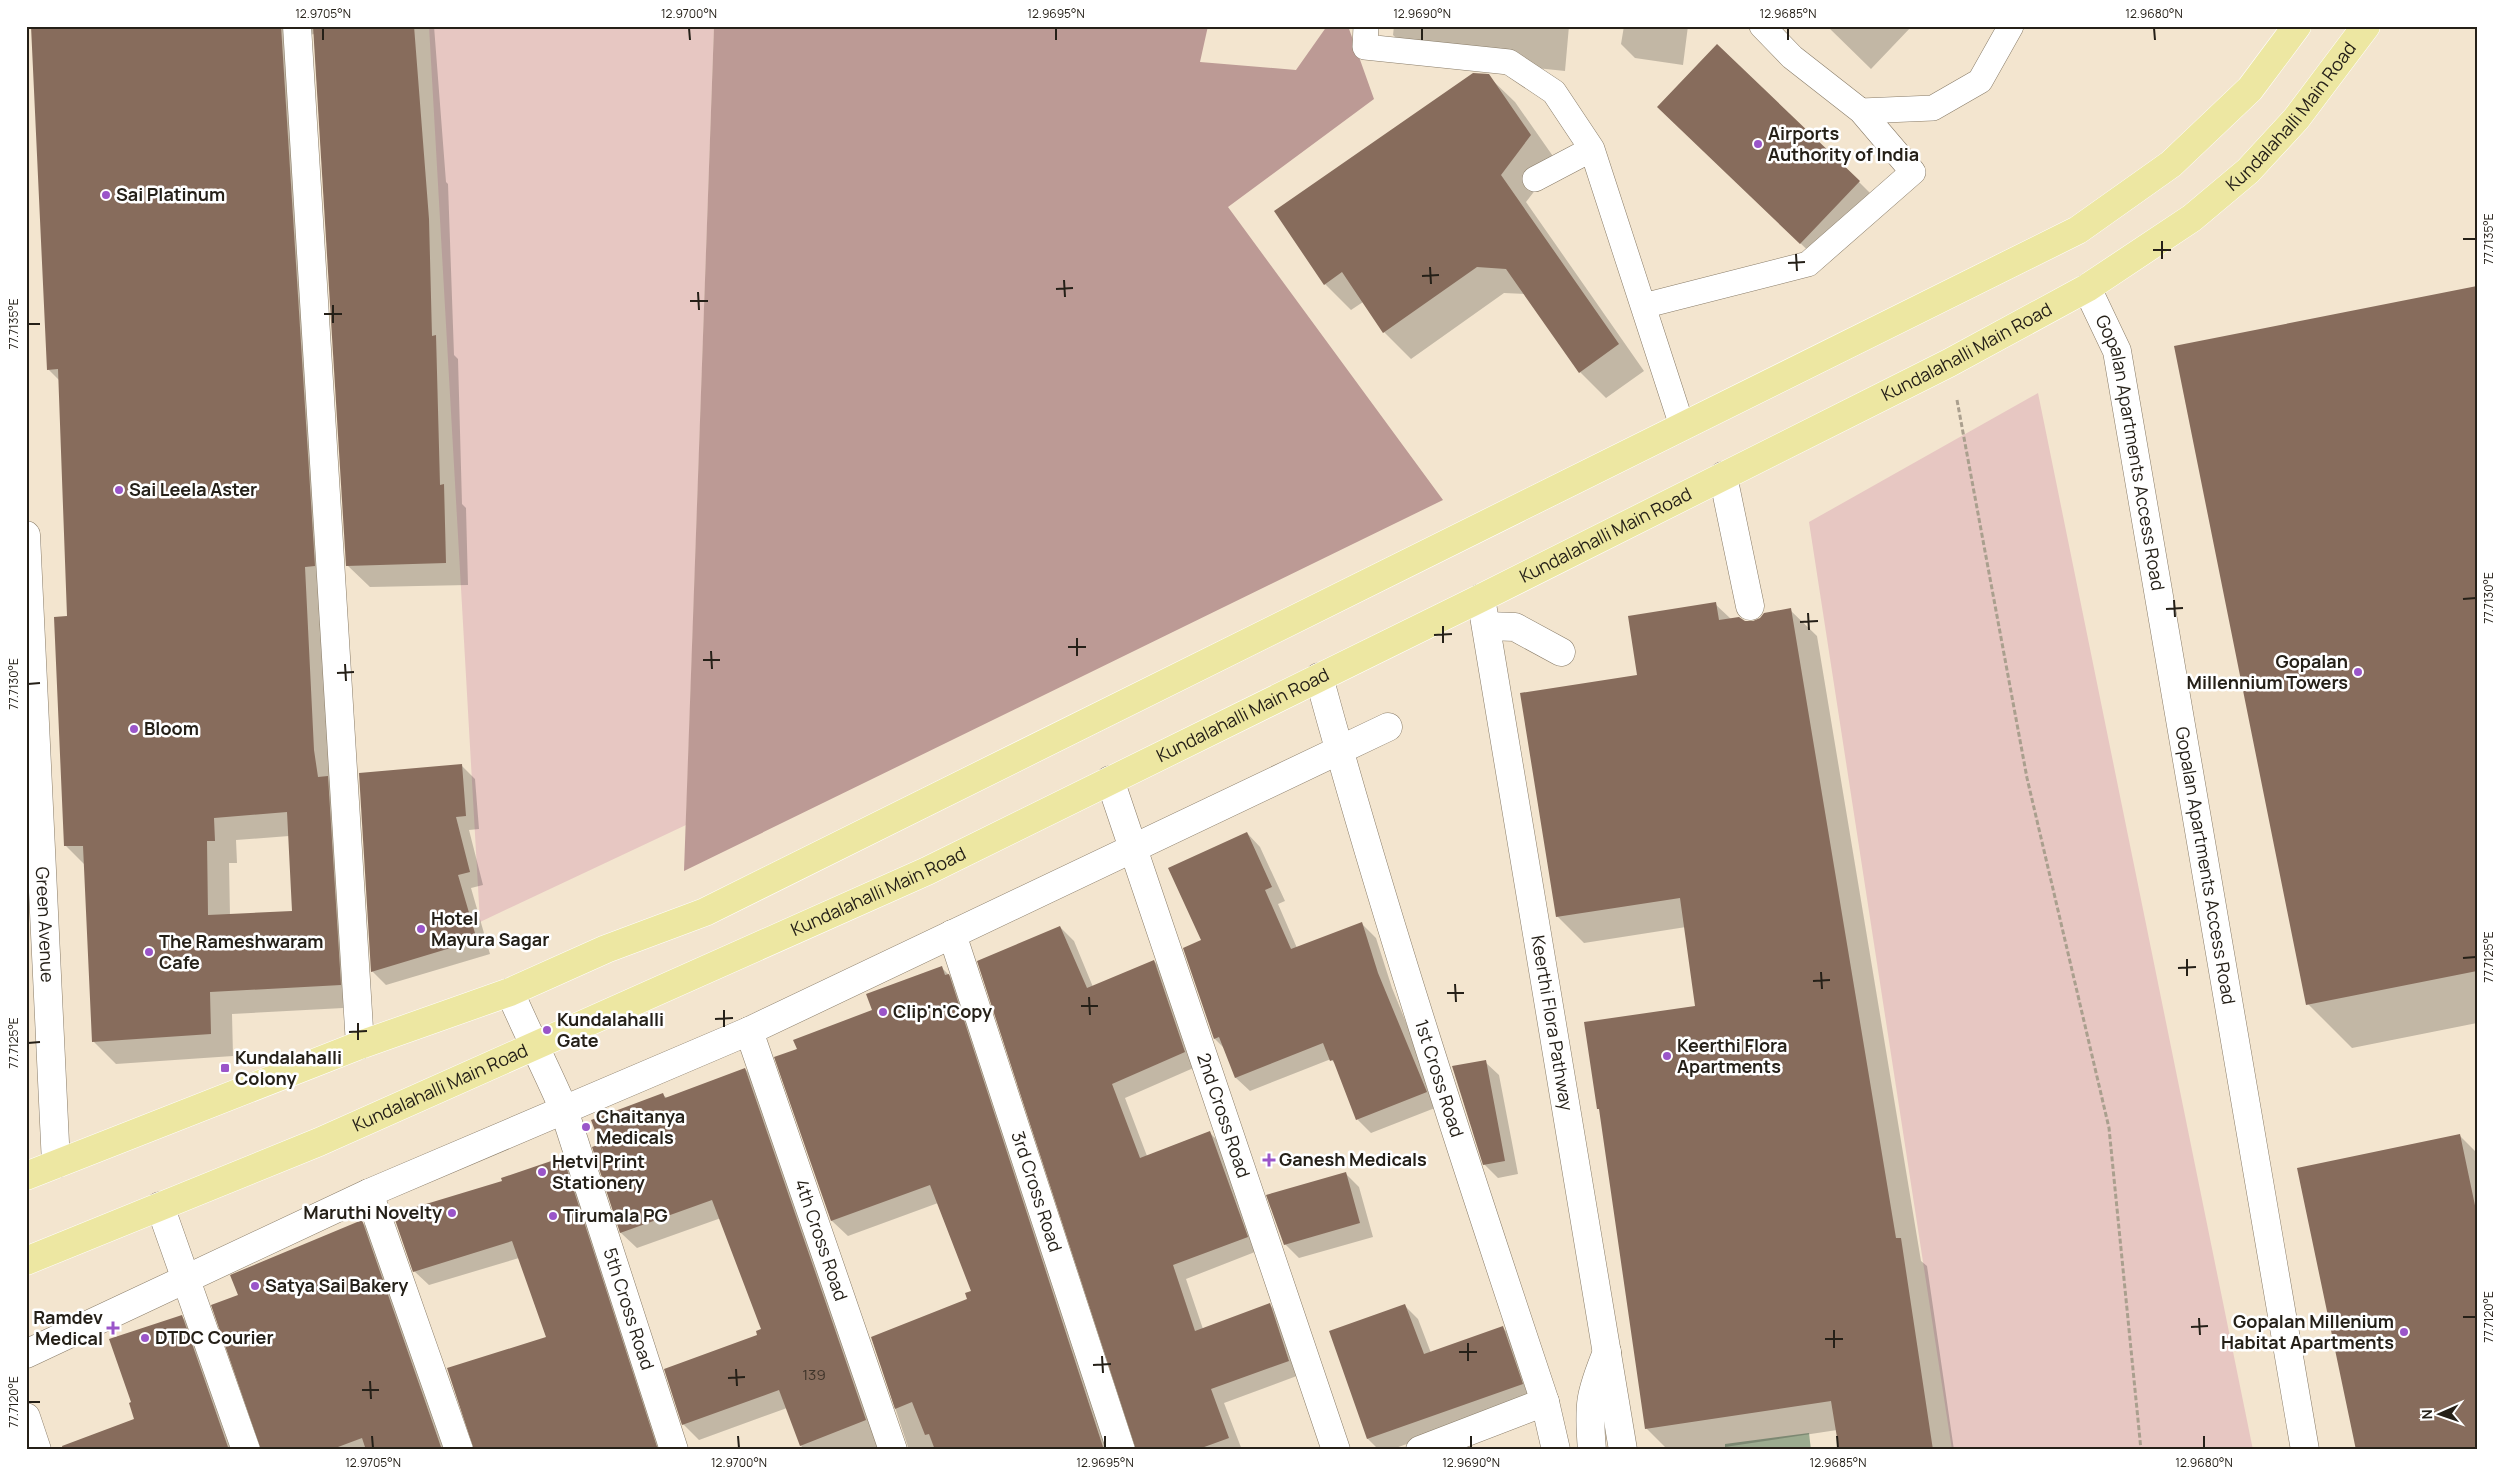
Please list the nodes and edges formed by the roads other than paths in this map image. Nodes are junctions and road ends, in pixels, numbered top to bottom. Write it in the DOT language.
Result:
graph roads {
  1 [pos="297,26"];
  2 [pos="1366,26"];
  3 [pos="1762,26"];
  4 [pos="2011,26"];
  5 [pos="2297,26"];
  6 [pos="2366,26"];
  7 [pos="1861,111"];
  8 [pos="1592,149"];
  9 [pos="1535,179"];
  10 [pos="2086,288"];
  11 [pos="1643,306"];
  12 [pos="1682,426"];
  13 [pos="1723,476"];
  14 [pos="26,534"];
  15 [pos="1481,598"];
  16 [pos="1750,606"];
  17 [pos="1487,626"];
  18 [pos="1561,652"];
  19 [pos="1319,677"];
  20 [pos="1388,727"];
  21 [pos="1339,751"];
  22 [pos="1110,780"];
  23 [pos="1134,848"];
  24 [pos="952,934"];
  25 [pos="510,992"];
  26 [pos="749,1031"];
  27 [pos="360,1045"];
  28 [pos="534,1048"];
  29 [pos="564,1110"];
  30 [pos="56,1164"];
  31 [pos="26,1176"];
  32 [pos="369,1193"];
  33 [pos="160,1206"];
  34 [pos="26,1261"];
  35 [pos="186,1279"];
  36 [pos="1607,1352"];
  37 [pos="26,1354"];
  38 [pos="1544,1402"];
  39 [pos="26,1417"];
  40 [pos="37,1450"];
  41 [pos="246,1450"];
  42 [pos="459,1450"];
  43 [pos="674,1450"];
  44 [pos="893,1450"];
  45 [pos="1121,1450"];
  46 [pos="1336,1450"];
  47 [pos="1420,1450"];
  48 [pos="1556,1450"];
  49 [pos="1592,1450"];
  50 [pos="1623,1450"];
  51 [pos="2305,1450"];
  1 -- 27 [label="street"];
  2 -- 8 [label="lane"];
  3 -- 7 [label="lane"];
  4 -- 7 [label="lane"];
  5 -- 12 [label="main road"];
  6 -- 10 [label="main road, Kundalahalli Main Road"];
  7 -- 11 [label="lane"];
  8 -- 9 [label="lane"];
  8 -- 11 [label="lane"];
  10 -- 13 [label="main road, Kundalahalli Main Road"];
  10 -- 51 [label="street, Gopalan Apartments Access Road"];
  11 -- 12 [label="lane"];
  12 -- 25 [label="main road"];
  13 -- 15 [label="main road, Kundalahalli Main Road"];
  13 -- 16 [label="street"];
  14 -- 30 [label="street, Green Avenue"];
  15 -- 17 [label="street, Keerthi Flora Pathway"];
  15 -- 19 [label="main road, Kundalahalli Main Road"];
  17 -- 18 [label="street"];
  17 -- 36 [label="street, Keerthi Flora Pathway"];
  19 -- 21 [label="street, 1st Cross Road"];
  19 -- 22 [label="main road, Kundalahalli Main Road"];
  20 -- 21 [label="street"];
  21 -- 23 [label="street"];
  21 -- 38 [label="street, 1st Cross Road"];
  22 -- 23 [label="street, 2nd Cross Road"];
  22 -- 28 [label="main road, Kundalahalli Main Road"];
  23 -- 24 [label="street"];
  23 -- 46 [label="street, 2nd Cross Road"];
  24 -- 26 [label="street"];
  24 -- 45 [label="street, 3rd Cross Road"];
  25 -- 27 [label="main road"];
  25 -- 28 [label="street, 5th Cross Road"];
  26 -- 29 [label="street"];
  26 -- 44 [label="street, 4th Cross Road"];
  27 -- 30 [label="main road"];
  28 -- 29 [label="street, 5th Cross Road"];
  28 -- 33 [label="main road, Kundalahalli Main Road"];
  29 -- 32 [label="street"];
  29 -- 43 [label="street, 5th Cross Road"];
  30 -- 31 [label="main road"];
  32 -- 35 [label="street"];
  32 -- 42 [label="street"];
  33 -- 34 [label="main road, Kundalahalli Main Road"];
  33 -- 35 [label="street"];
  35 -- 37 [label="street"];
  35 -- 41 [label="street"];
  36 -- 49 [label="street"];
  36 -- 50 [label="street, Keerthi Flora Pathway"];
  38 -- 47 [label="street"];
  38 -- 48 [label="street, 1st Cross Road"];
  39 -- 40 [label="street"];
}
